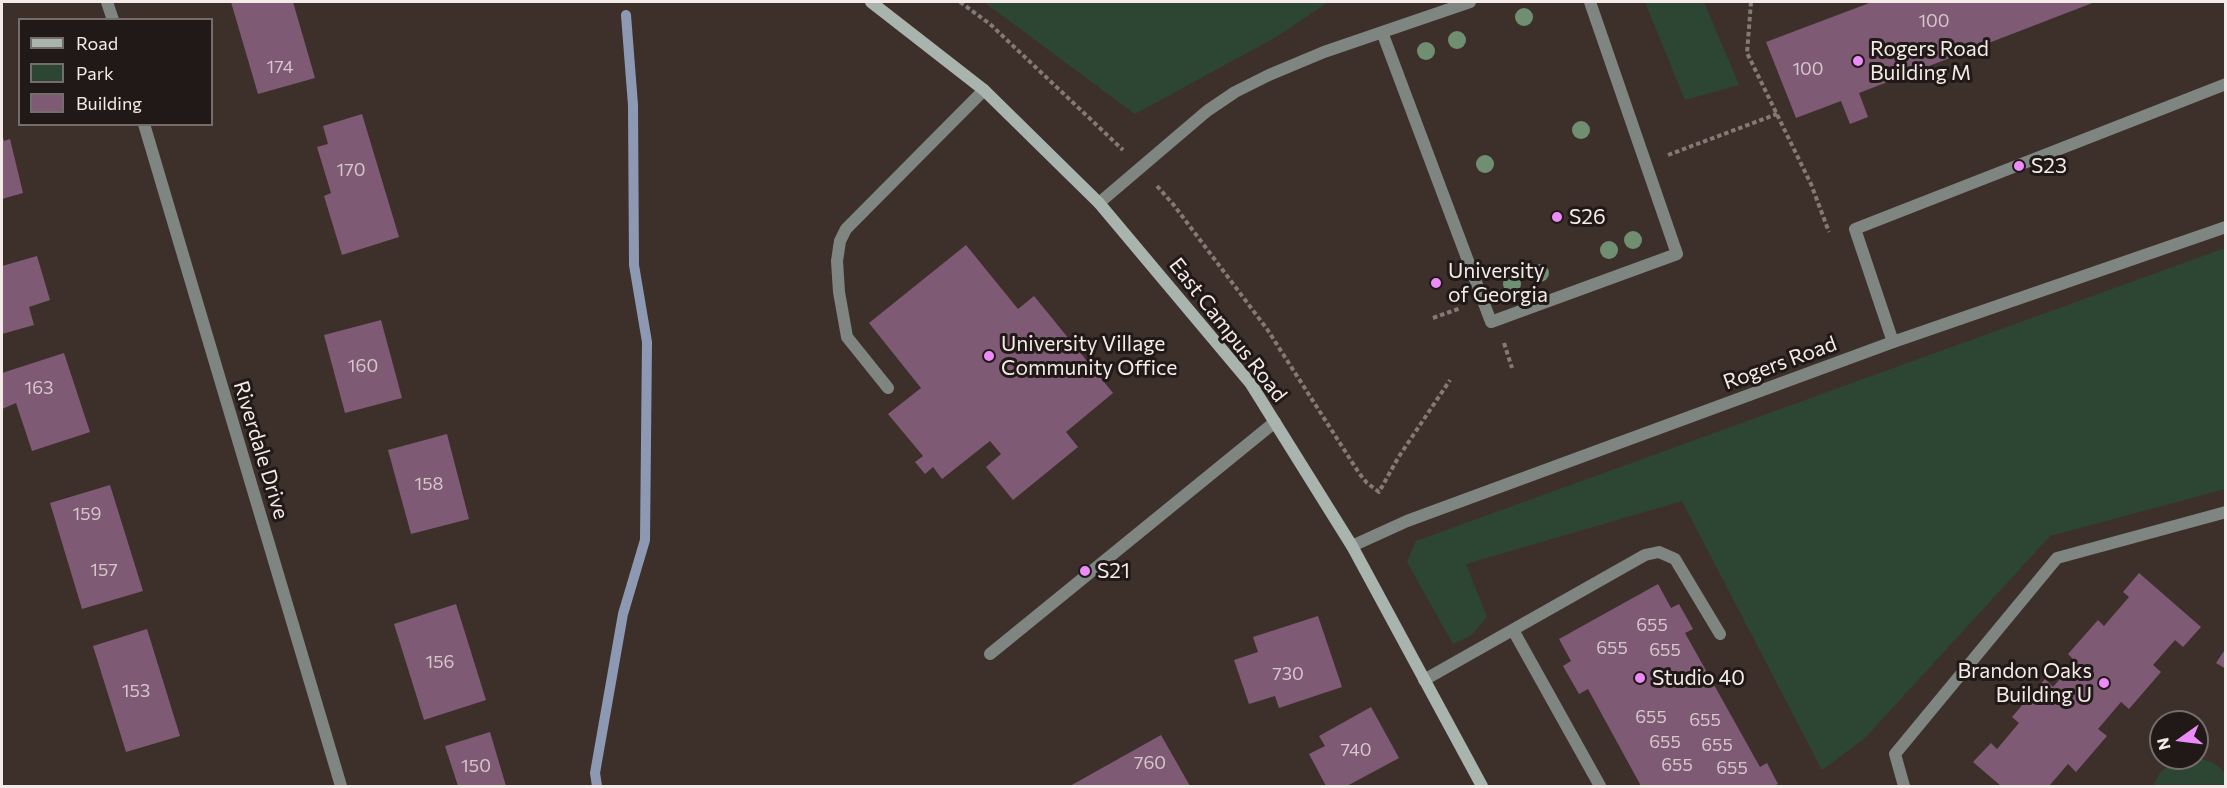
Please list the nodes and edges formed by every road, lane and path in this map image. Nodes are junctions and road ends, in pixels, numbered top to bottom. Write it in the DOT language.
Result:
graph roads {
  1 [pos="107,2"];
  2 [pos="871,2"];
  3 [pos="960,2"];
  4 [pos="1470,2"];
  5 [pos="1590,2"];
  6 [pos="1751,2"];
  7 [pos="112,18"];
  8 [pos="1382,32"];
  9 [pos="2226,84"];
  10 [pos="984,90"];
  11 [pos="1777,114"];
  12 [pos="145,126"];
  13 [pos="1127,154"];
  14 [pos="1646,163"];
  15 [pos="1156,185"];
  16 [pos="1099,203"];
  17 [pos="2226,227"];
  18 [pos="1832,242"];
  19 [pos="1893,342"];
  20 [pos="1450,380"];
  21 [pos="888,388"];
  22 [pos="1275,422"];
  23 [pos="2226,512"];
  24 [pos="1352,546"];
  25 [pos="1513,630"];
  26 [pos="1720,634"];
  27 [pos="990,654"];
  28 [pos="1424,680"];
  29 [pos="342,786"];
  30 [pos="1482,786"];
  31 [pos="1600,786"];
  32 [pos="1904,786"];
  1 -- 7 [label="street"];
  2 -- 10 [label="main road, East Campus Road"];
  3 -- 13 [label="path"];
  4 -- 8 [label="street"];
  5 -- 14 [label="street"];
  6 -- 11 [label="path"];
  8 -- 14 [label="street"];
  8 -- 16 [label="street"];
  9 -- 19 [label="street"];
  10 -- 16 [label="main road, East Campus Road"];
  10 -- 21 [label="street"];
  11 -- 14 [label="path"];
  11 -- 18 [label="path"];
  12 -- 29 [label="street, Riverdale Drive"];
  15 -- 20 [label="path"];
  16 -- 22 [label="main road, East Campus Road"];
  17 -- 19 [label="street, Rogers Road"];
  19 -- 24 [label="street, Rogers Road"];
  22 -- 24 [label="main road, East Campus Road"];
  22 -- 27 [label="street"];
  23 -- 32 [label="street"];
  24 -- 28 [label="main road, East Campus Road"];
  25 -- 26 [label="street"];
  25 -- 28 [label="street"];
  25 -- 31 [label="street"];
  28 -- 30 [label="main road, East Campus Road"];
}
